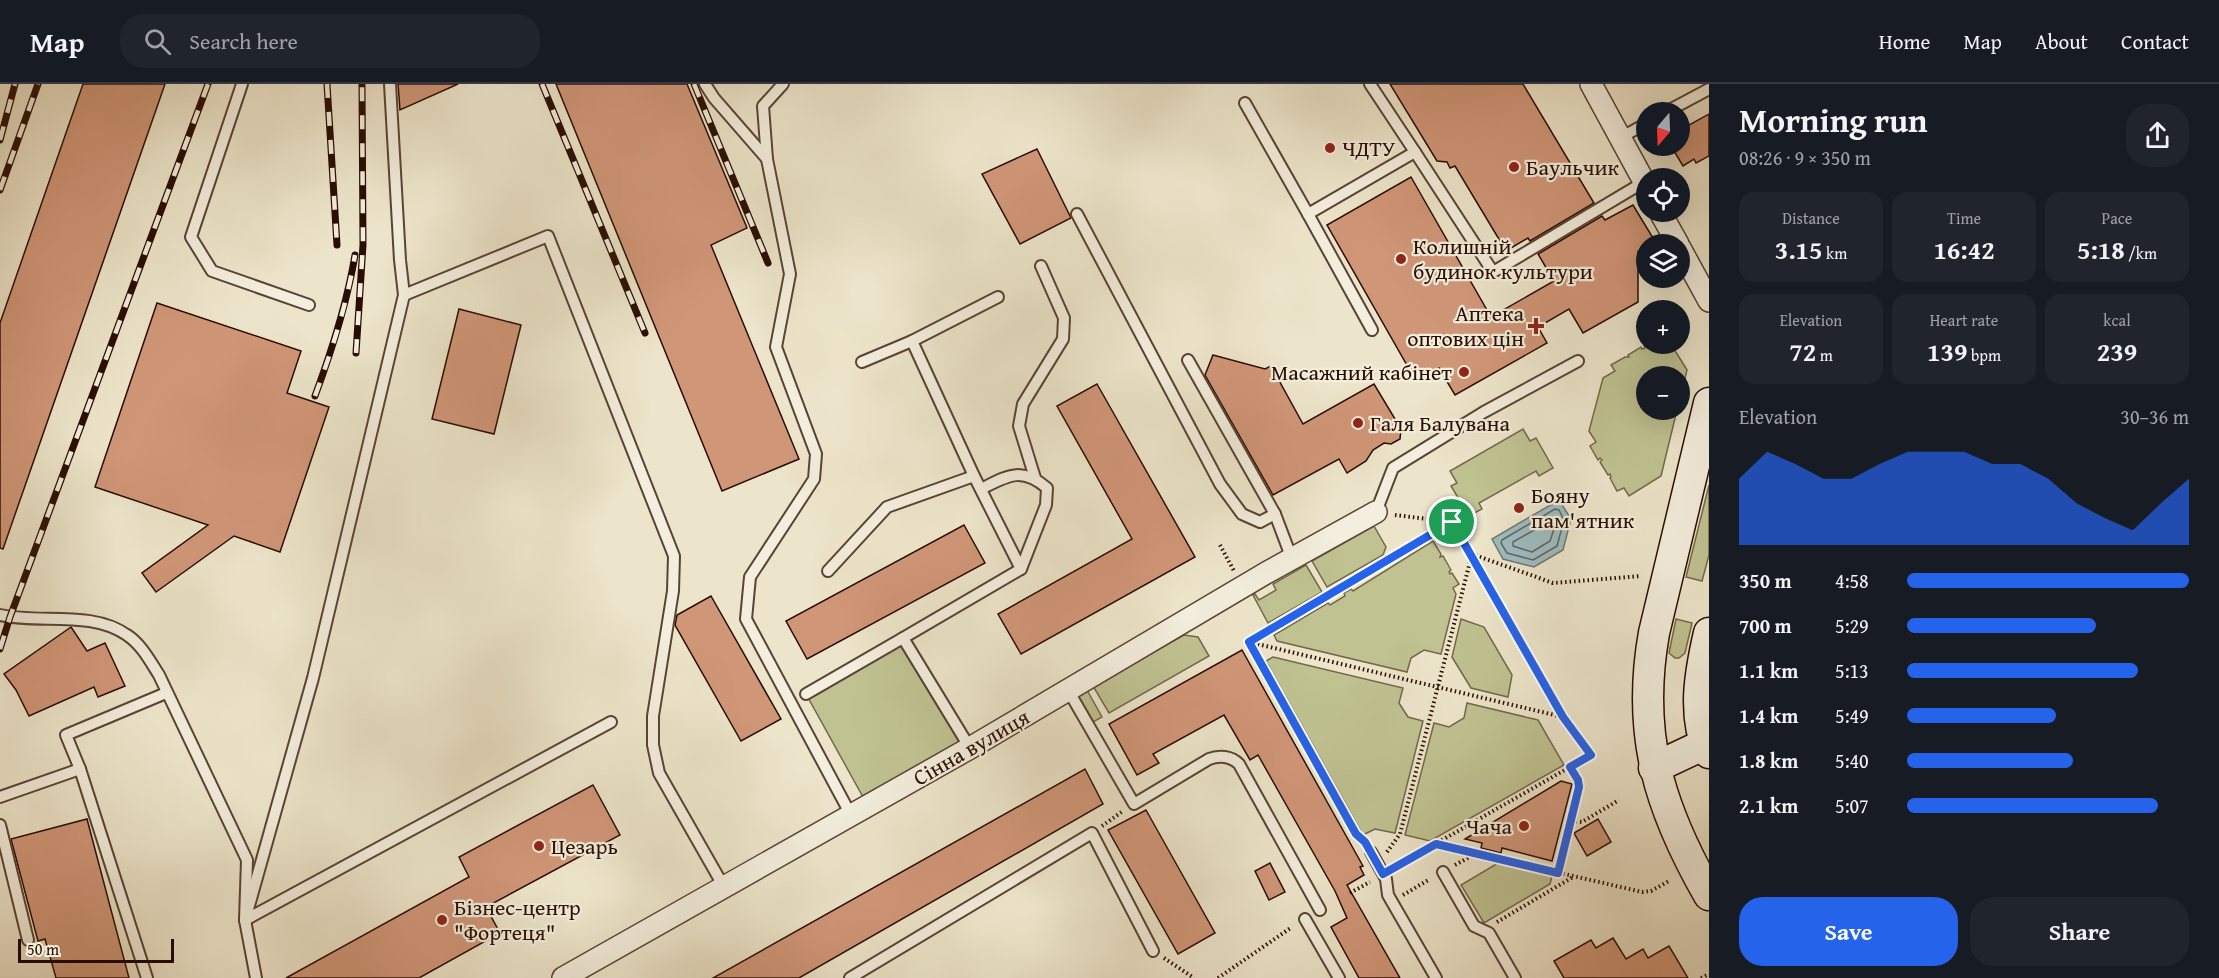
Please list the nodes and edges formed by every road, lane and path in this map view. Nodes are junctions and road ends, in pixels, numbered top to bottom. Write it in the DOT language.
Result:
graph roads {
  1 [pos="242,84"];
  2 [pos="390,84"];
  3 [pos="705,84"];
  4 [pos="783,84"];
  5 [pos="1370,84"];
  6 [pos="1591,84"];
  7 [pos="1709,89"];
  8 [pos="1685,102"];
  9 [pos="1245,103"];
  10 [pos="1636,129"];
  11 [pos="1620,138"];
  12 [pos="1415,152"];
  13 [pos="767,159"];
  14 [pos="1636,168"];
  15 [pos="1636,189"];
  16 [pos="1077,214"];
  17 [pos="1308,214"];
  18 [pos="1690,266"];
  19 [pos="1041,267"];
  20 [pos="404,295"];
  21 [pos="998,297"];
  22 [pos="1709,301"];
  23 [pos="309,304"];
  24 [pos="1372,330"];
  25 [pos="912,341"];
  26 [pos="1188,360"];
  27 [pos="1578,361"];
  28 [pos="862,362"];
  29 [pos="1709,403"];
  30 [pos="974,476"];
  31 [pos="1035,478"];
  32 [pos="981,489"];
  33 [pos="1376,513"];
  34 [pos="1275,514"];
  35 [pos="1452,522"];
  36 [pos="1220,545"];
  37 [pos="1472,554"];
  38 [pos="1292,559"];
  39 [pos="1021,569"];
  40 [pos="828,571"];
  41 [pos="1641,576"];
  42 [pos="1243,587"];
  43 [pos="0,615"];
  44 [pos="1709,633"];
  45 [pos="903,638"];
  46 [pos="1249,642"];
  47 [pos="1438,687"];
  48 [pos="1068,690"];
  49 [pos="166,693"];
  50 [pos="806,694"];
  51 [pos="1563,717"];
  52 [pos="611,722"];
  53 [pos="970,748"];
  54 [pos="1707,748"];
  55 [pos="1570,767"];
  56 [pos="1654,768"];
  57 [pos="80,769"];
  58 [pos="0,797"];
  59 [pos="1619,800"];
  60 [pos="1134,804"];
  61 [pos="852,817"];
  62 [pos="1571,821"];
  63 [pos="0,825"];
  64 [pos="1092,833"];
  65 [pos="1436,844"];
  66 [pos="1371,852"];
  67 [pos="1381,869"];
  68 [pos="1443,872"];
  69 [pos="1558,873"];
  70 [pos="1574,876"];
  71 [pos="1669,881"];
  72 [pos="724,887"];
  73 [pos="1350,893"];
  74 [pos="1709,895"];
  75 [pos="1320,910"];
  76 [pos="1305,919"];
  77 [pos="244,920"];
  78 [pos="1482,931"];
  79 [pos="28,940"];
  80 [pos="1153,951"];
  81 [pos="1709,974"];
  82 [pos="147,978"];
  83 [pos="256,978"];
  84 [pos="563,978"];
  85 [pos="850,978"];
  86 [pos="1194,978"];
  87 [pos="1218,978"];
  88 [pos="1339,978"];
  89 [pos="1436,978"];
  90 [pos="1515,978"];
  91 [pos="1701,978"];
  1 -- 23 [label="lane"];
  2 -- 20 [label="lane"];
  3 -- 13 [label="lane"];
  4 -- 13 [label="lane"];
  5 -- 12 [label="lane"];
  6 -- 11 [label="street"];
  7 -- 8 [label="lane"];
  9 -- 17 [label="lane"];
  10 -- 11 [label="lane"];
  11 -- 14 [label="street"];
  12 -- 15 [label="lane"];
  12 -- 17 [label="lane"];
  13 -- 61 [label="lane"];
  16 -- 34 [label="lane"];
  17 -- 24 [label="lane"];
  18 -- 22 [label="street"];
  19 -- 31 [label="lane"];
  20 -- 72 [label="lane"];
  20 -- 77 [label="lane"];
  21 -- 25 [label="lane"];
  25 -- 28 [label="lane"];
  25 -- 30 [label="lane"];
  26 -- 34 [label="lane"];
  27 -- 33 [label="lane"];
  29 -- 56 [label="main road"];
  30 -- 32 [label="lane"];
  30 -- 40 [label="lane"];
  31 -- 32 [label="lane"];
  31 -- 39 [label="lane"];
  32 -- 39 [label="lane"];
  33 -- 35 [label="path"];
  33 -- 38 [label="street, Сінна вулиця"];
  34 -- 38 [label="lane"];
  35 -- 37 [label="path"];
  35 -- 46 [label="path"];
  36 -- 42 [label="path"];
  37 -- 41 [label="path"];
  37 -- 47 [label="path"];
  37 -- 51 [label="path"];
  38 -- 42 [label="street, Сінна вулиця"];
  39 -- 45 [label="lane"];
  42 -- 48 [label="street, Сінна вулиця"];
  43 -- 49 [label="lane"];
  44 -- 54 [label="main road"];
  45 -- 50 [label="lane"];
  45 -- 53 [label="lane"];
  46 -- 47 [label="path"];
  46 -- 66 [label="path"];
  47 -- 51 [label="path"];
  47 -- 67 [label="path"];
  48 -- 53 [label="street, Сінна вулиця"];
  48 -- 60 [label="lane"];
  49 -- 57 [label="lane"];
  49 -- 77 [label="lane"];
  51 -- 55 [label="path"];
  52 -- 77 [label="lane"];
  53 -- 61 [label="street, Сінна вулиця"];
  54 -- 56 [label="main road"];
  55 -- 62 [label="path"];
  55 -- 65 [label="path"];
  56 -- 74 [label="main road"];
  57 -- 58 [label="lane"];
  57 -- 82 [label="lane"];
  59 -- 62 [label="path"];
  60 -- 64 [label="path"];
  60 -- 75 [label="lane"];
  61 -- 72 [label="street, Сінна вулиця"];
  62 -- 69 [label="path"];
  63 -- 79 [label="lane"];
  64 -- 80 [label="lane"];
  64 -- 85 [label="lane"];
  65 -- 67 [label="path"];
  65 -- 69 [label="path"];
  66 -- 67 [label="lane"];
  67 -- 73 [label="path"];
  67 -- 89 [label="lane"];
  68 -- 78 [label="lane"];
  69 -- 70 [label="path"];
  70 -- 71 [label="path"];
  70 -- 78 [label="path"];
  72 -- 84 [label="street, Сінна вулиця"];
  76 -- 87 [label="path"];
  76 -- 88 [label="lane"];
  77 -- 83 [label="lane"];
  78 -- 90 [label="lane"];
  80 -- 86 [label="path"];
  81 -- 91 [label="path"];
}
